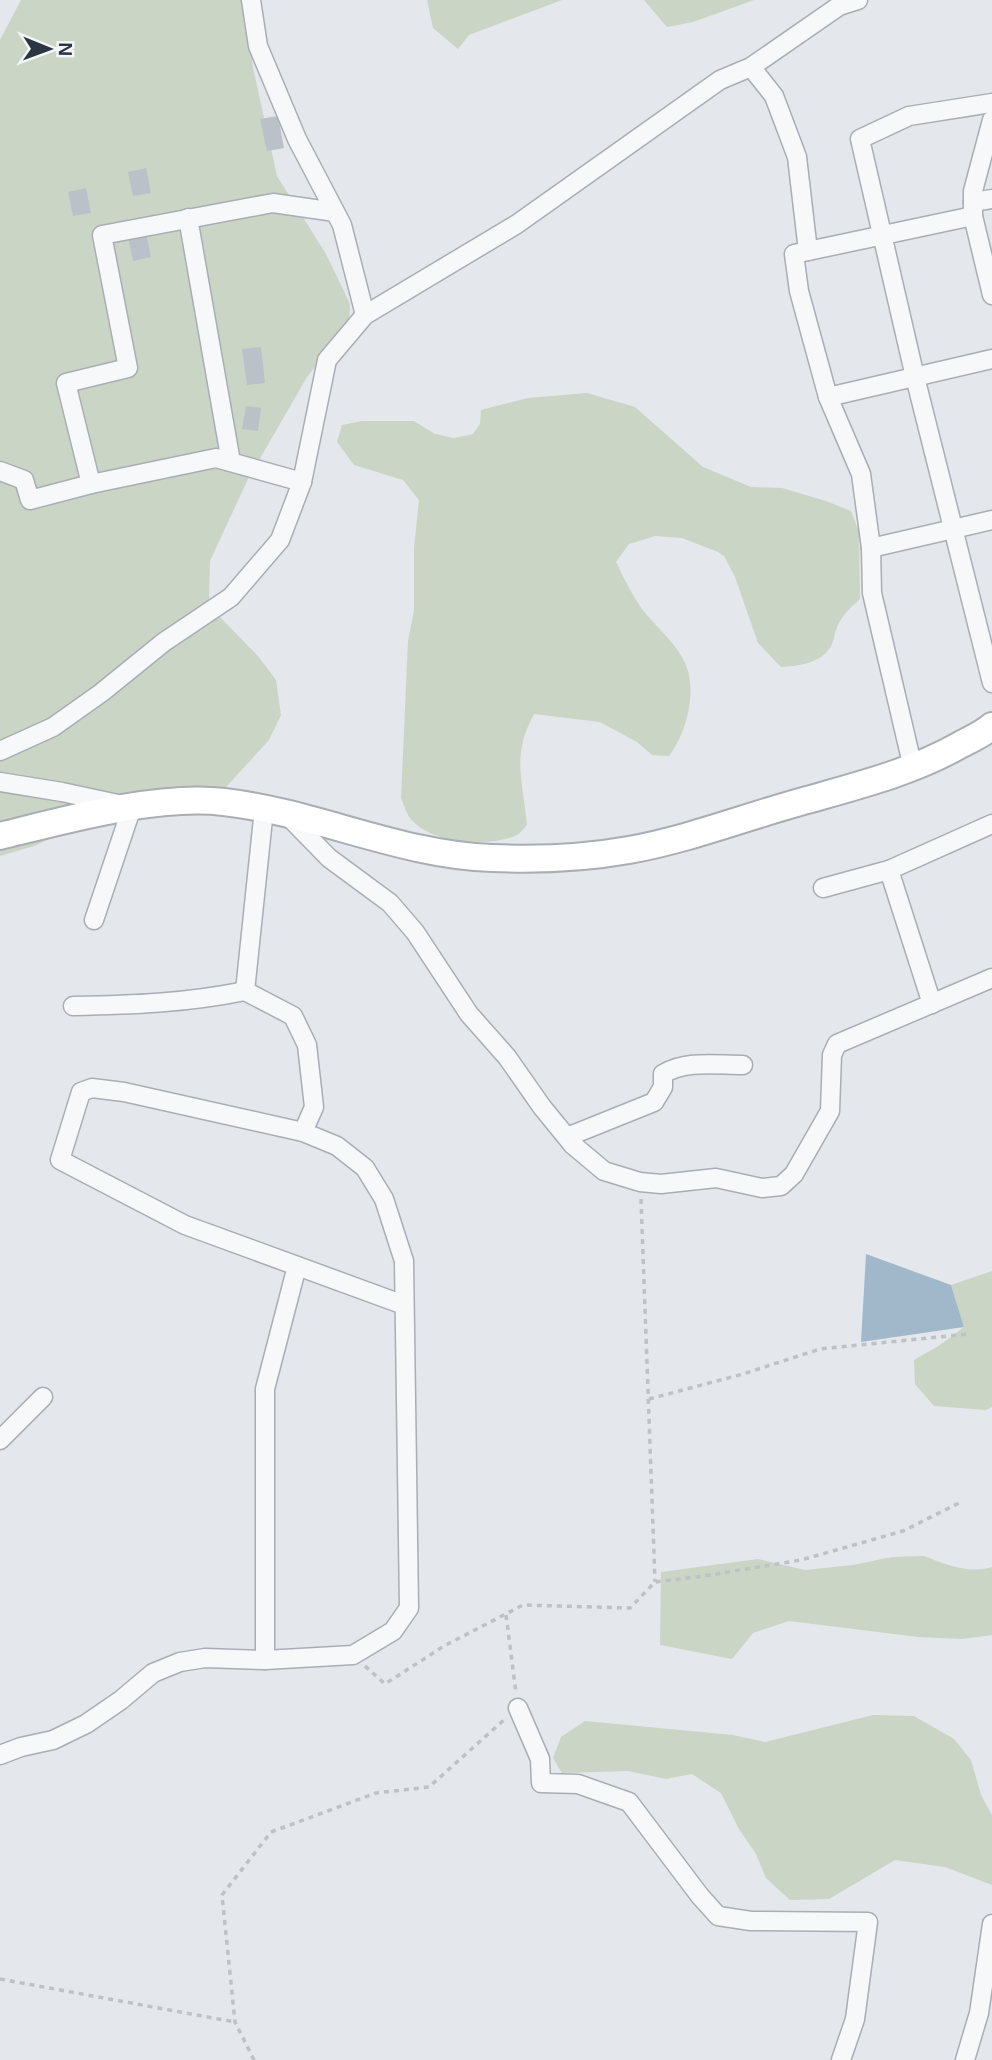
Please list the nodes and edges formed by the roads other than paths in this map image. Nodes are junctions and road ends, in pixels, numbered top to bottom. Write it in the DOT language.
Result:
graph roads {
  1 [pos="251,0"];
  2 [pos="858,0"];
  3 [pos="751,67"];
  4 [pos="992,103"];
  5 [pos="992,120"];
  6 [pos="992,199"];
  7 [pos="973,209"];
  8 [pos="335,212"];
  9 [pos="188,218"];
  10 [pos="881,236"];
  11 [pos="808,251"];
  12 [pos="992,295"];
  13 [pos="365,315"];
  14 [pos="992,359"];
  15 [pos="915,377"];
  16 [pos="828,397"];
  17 [pos="231,462"];
  18 [pos="0,471"];
  19 [pos="302,482"];
  20 [pos="91,484"];
  21 [pos="992,520"];
  22 [pos="953,530"];
  23 [pos="871,548"];
  24 [pos="992,683"];
  25 [pos="991,731"];
  26 [pos="0,751"];
  27 [pos="913,768"];
  28 [pos="0,782"];
  29 [pos="132,807"];
  30 [pos="275,811"];
  31 [pos="992,824"];
  32 [pos="0,836"];
  33 [pos="889,870"];
  34 [pos="823,888"];
  35 [pos="94,920"];
  36 [pos="992,978"];
  37 [pos="245,991"];
  38 [pos="932,1004"];
  39 [pos="73,1006"];
  40 [pos="743,1065"];
  41 [pos="303,1132"];
  42 [pos="566,1137"];
  43 [pos="297,1266"];
  44 [pos="404,1305"];
  45 [pos="43,1398"];
  46 [pos="0,1440"];
  47 [pos="265,1660"];
  48 [pos="518,1708"];
  49 [pos="0,1755"];
  50 [pos="992,1924"];
  51 [pos="841,2060"];
  52 [pos="964,2060"];
  1 -- 8 [label="street"];
  2 -- 3 [label="street"];
  3 -- 11 [label="street"];
  3 -- 13 [label="street"];
  4 -- 10 [label="street"];
  5 -- 7 [label="street"];
  6 -- 7 [label="street"];
  7 -- 10 [label="street"];
  7 -- 12 [label="street"];
  8 -- 9 [label="street"];
  8 -- 13 [label="street"];
  9 -- 17 [label="street"];
  9 -- 20 [label="street"];
  10 -- 11 [label="street"];
  10 -- 15 [label="street"];
  11 -- 16 [label="street"];
  13 -- 19 [label="street"];
  14 -- 15 [label="street"];
  15 -- 16 [label="street"];
  15 -- 22 [label="street"];
  16 -- 23 [label="street"];
  17 -- 19 [label="street"];
  17 -- 20 [label="street"];
  18 -- 20 [label="street"];
  19 -- 26 [label="street"];
  21 -- 22 [label="street"];
  22 -- 23 [label="street"];
  22 -- 24 [label="street"];
  23 -- 27 [label="street"];
  25 -- 27 [label="street"];
  27 -- 30 [label="street"];
  28 -- 29 [label="street"];
  29 -- 30 [label="street"];
  29 -- 32 [label="street"];
  29 -- 35 [label="street"];
  30 -- 37 [label="street"];
  30 -- 42 [label="street"];
  31 -- 33 [label="street"];
  33 -- 34 [label="street"];
  33 -- 38 [label="street"];
  36 -- 38 [label="street"];
  37 -- 39 [label="street"];
  37 -- 41 [label="street"];
  38 -- 42 [label="street"];
  40 -- 42 [label="street"];
  41 -- 43 [label="street"];
  41 -- 44 [label="street"];
  43 -- 44 [label="street"];
  43 -- 47 [label="street"];
  44 -- 47 [label="street"];
  45 -- 46 [label="street"];
  47 -- 49 [label="street"];
  48 -- 51 [label="street"];
  50 -- 52 [label="street"];
}
